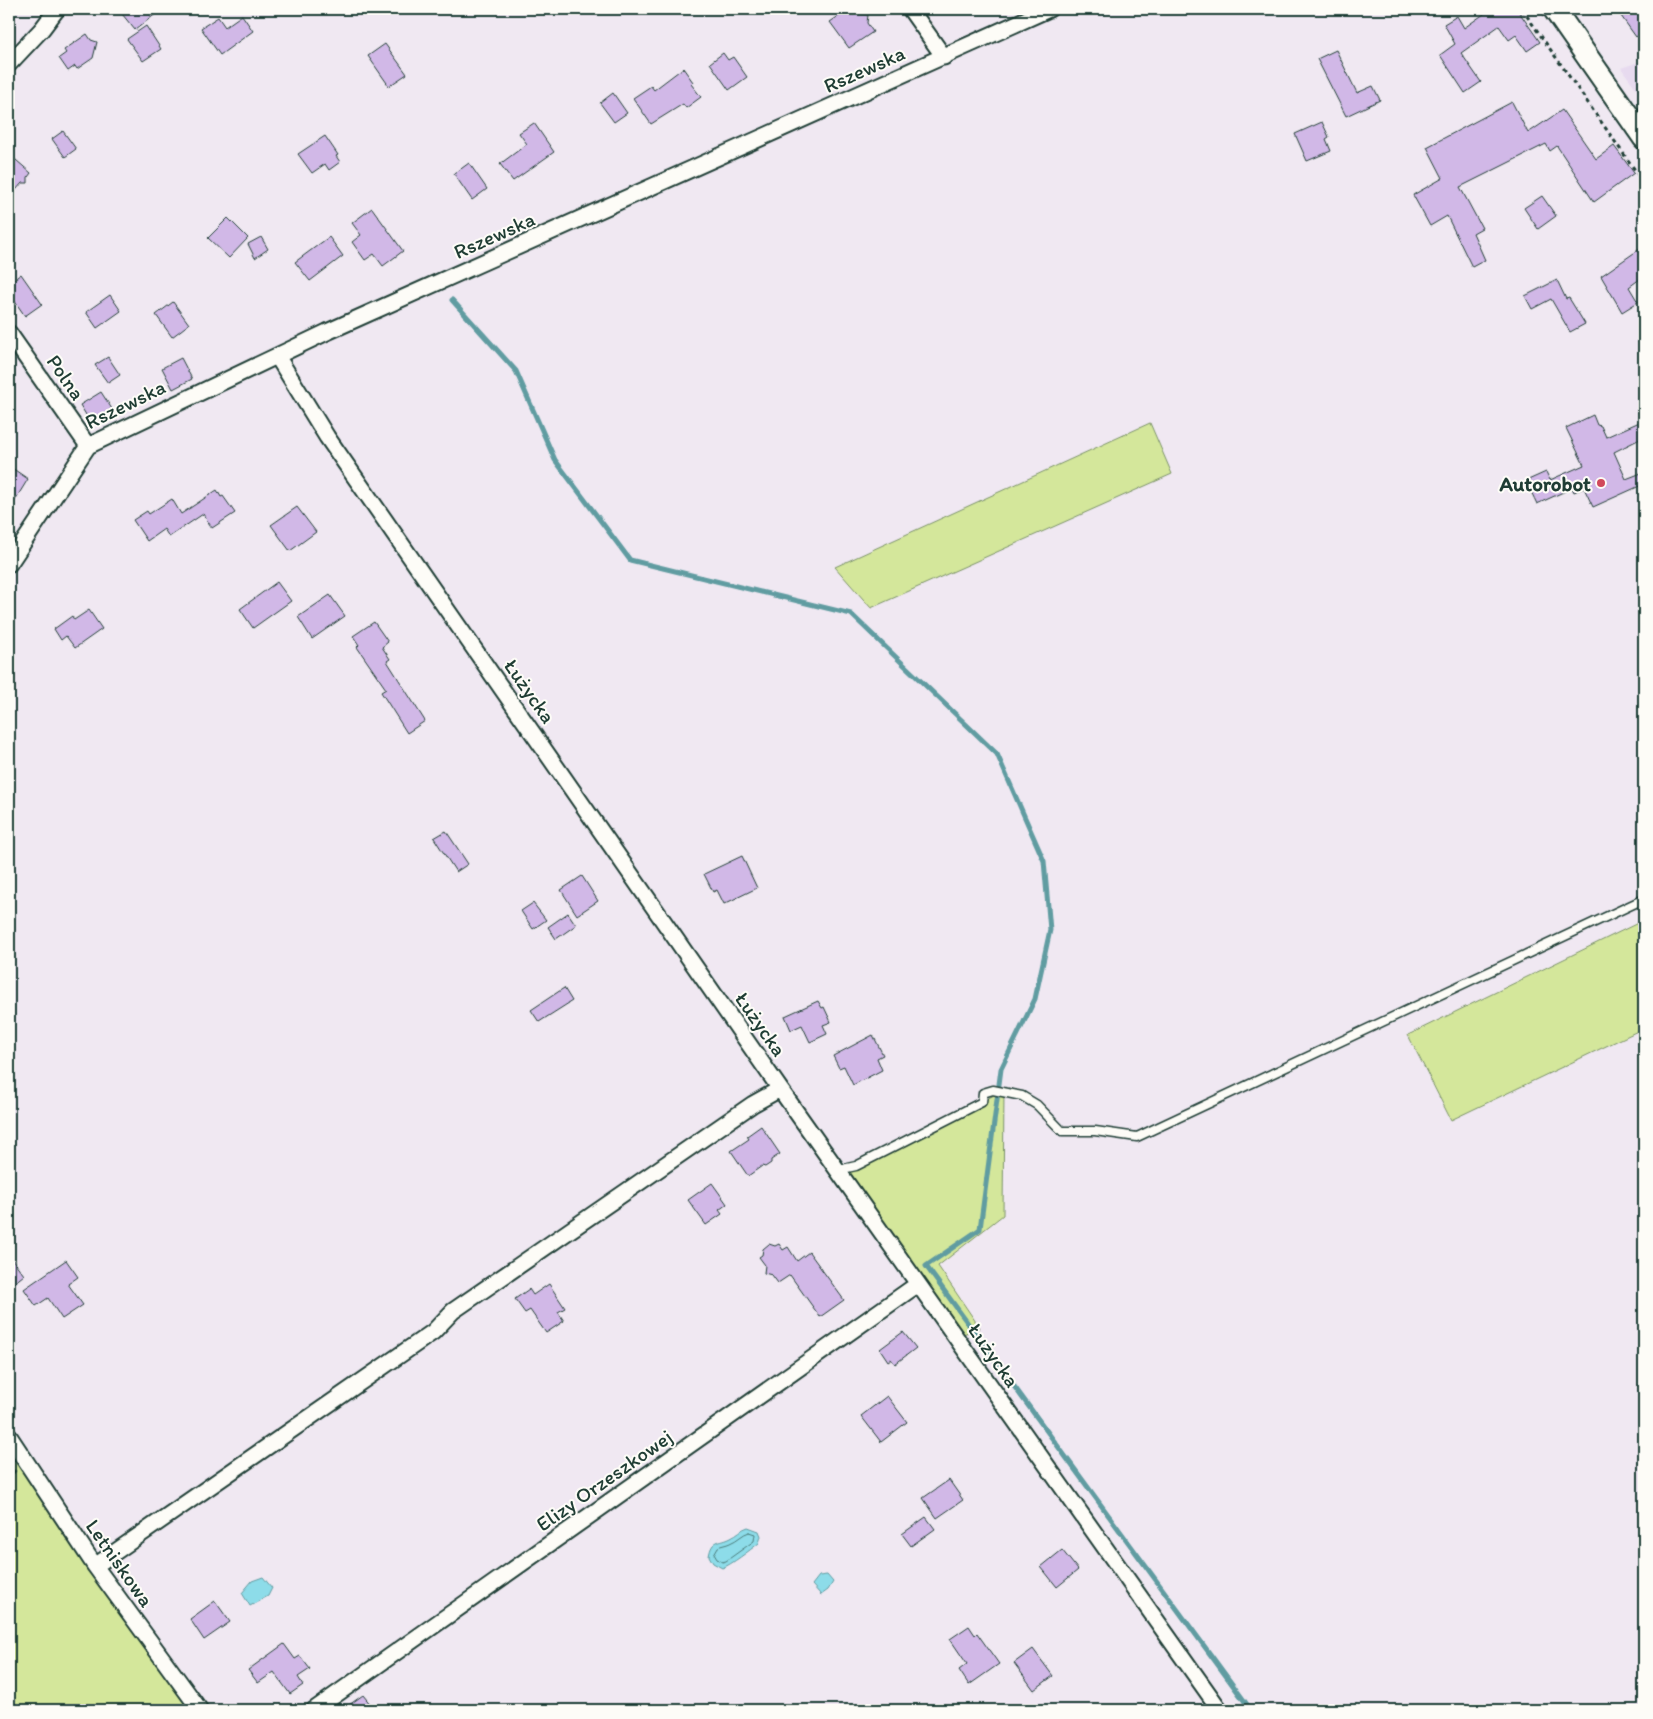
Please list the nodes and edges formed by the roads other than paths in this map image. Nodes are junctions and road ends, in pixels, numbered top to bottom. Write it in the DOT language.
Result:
graph roads {
  1 [pos="57,9"];
  2 [pos="910,9"];
  3 [pos="1049,9"];
  4 [pos="1554,9"];
  5 [pos="944,57"];
  6 [pos="9,64"];
  7 [pos="1644,138"];
  8 [pos="9,333"];
  9 [pos="277,356"];
  10 [pos="88,446"];
  11 [pos="9,564"];
  12 [pos="1644,899"];
  13 [pos="780,1088"];
  14 [pos="838,1170"];
  15 [pos="918,1284"];
  16 [pos="9,1436"];
  17 [pos="95,1566"];
  18 [pos="200,1710"];
  19 [pos="314,1710"];
  20 [pos="1220,1710"];
  1 -- 6 [label="street"];
  2 -- 5 [label="street"];
  3 -- 5 [label="street, Rszewska"];
  4 -- 7 [label="main road"];
  5 -- 9 [label="street, Rszewska"];
  8 -- 10 [label="street, Polna"];
  9 -- 10 [label="street, Rszewska"];
  9 -- 13 [label="street, Łużycka"];
  10 -- 11 [label="street, Rszewska"];
  12 -- 14 [label="lane"];
  13 -- 14 [label="street, Łużycka"];
  13 -- 17 [label="street"];
  14 -- 15 [label="street, Łużycka"];
  15 -- 19 [label="street, Elizy Orzeszkowej"];
  15 -- 20 [label="street, Łużycka"];
  16 -- 17 [label="street, Letniskowa"];
  17 -- 18 [label="street, Letniskowa"];
}
